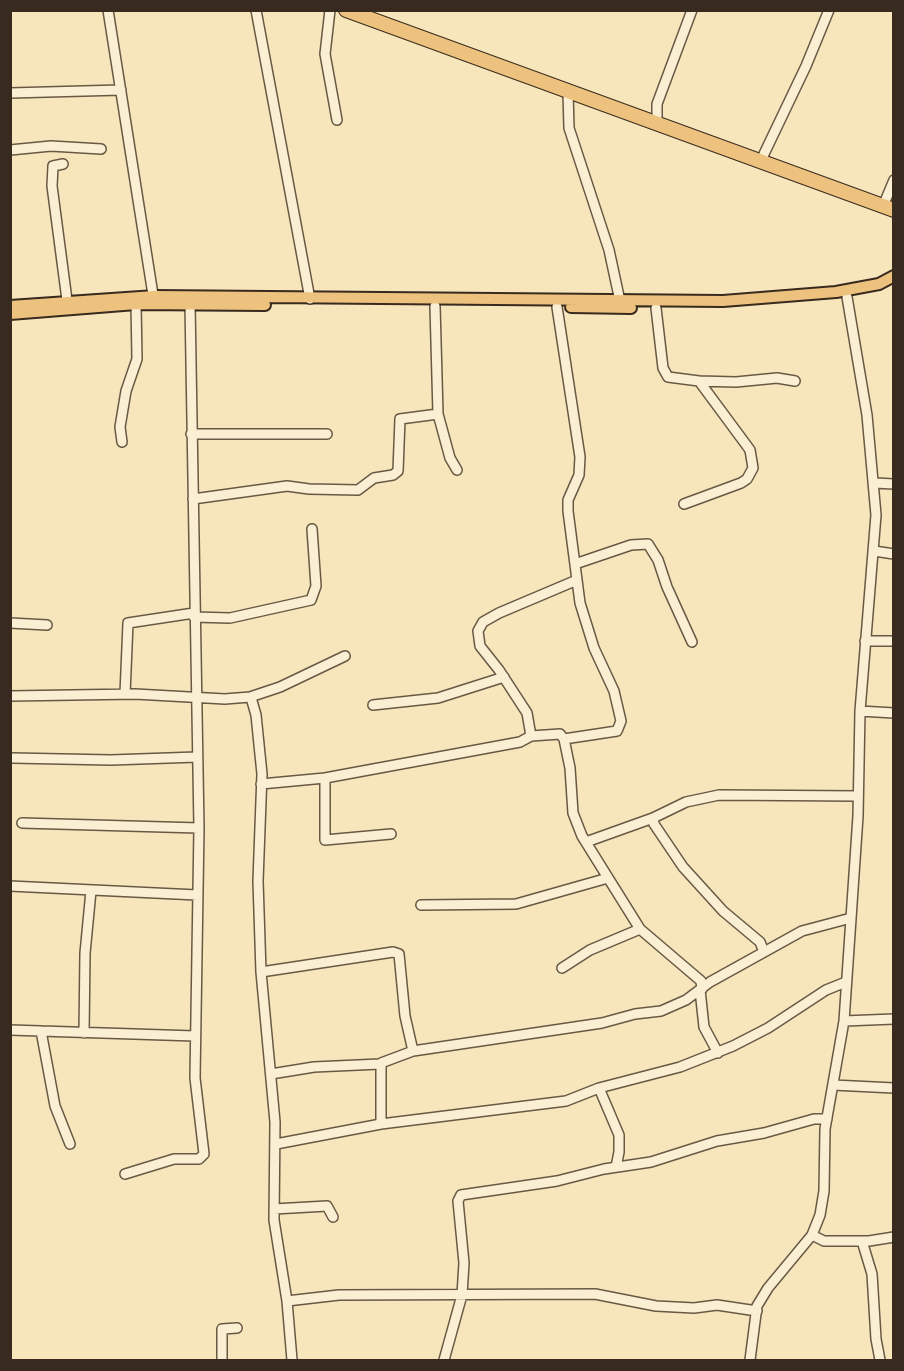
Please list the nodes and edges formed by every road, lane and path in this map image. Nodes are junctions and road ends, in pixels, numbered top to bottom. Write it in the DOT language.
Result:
graph roads {
  1 [pos="108,10"];
  2 [pos="256,10"];
  3 [pos="330,10"];
  4 [pos="692,10"];
  5 [pos="829,10"];
  6 [pos="354,12"];
  7 [pos="121,90"];
  8 [pos="568,92"];
  9 [pos="10,93"];
  10 [pos="657,104"];
  11 [pos="337,120"];
  12 [pos="642,120"];
  13 [pos="657,125"];
  14 [pos="101,149"];
  15 [pos="10,150"];
  16 [pos="762,163"];
  17 [pos="63,164"];
  18 [pos="894,180"];
  19 [pos="890,210"];
  20 [pos="894,276"];
  21 [pos="894,285"];
  22 [pos="848,297"];
  23 [pos="67,300"];
  24 [pos="154,300"];
  25 [pos="316,301"];
  26 [pos="620,301"];
  27 [pos="136,303"];
  28 [pos="190,304"];
  29 [pos="10,306"];
  30 [pos="435,306"];
  31 [pos="556,307"];
  32 [pos="656,308"];
  33 [pos="10,314"];
  34 [pos="699,381"];
  35 [pos="795,381"];
  36 [pos="438,414"];
  37 [pos="191,434"];
  38 [pos="327,434"];
  39 [pos="122,442"];
  40 [pos="457,470"];
  41 [pos="875,483"];
  42 [pos="894,484"];
  43 [pos="192,500"];
  44 [pos="684,504"];
  45 [pos="312,529"];
  46 [pos="874,551"];
  47 [pos="894,554"];
  48 [pos="575,564"];
  49 [pos="577,580"];
  50 [pos="194,615"];
  51 [pos="10,622"];
  52 [pos="47,625"];
  53 [pos="865,641"];
  54 [pos="894,641"];
  55 [pos="692,642"];
  56 [pos="345,656"];
  57 [pos="504,677"];
  58 [pos="125,694"];
  59 [pos="10,696"];
  60 [pos="195,696"];
  61 [pos="250,698"];
  62 [pos="373,705"];
  63 [pos="860,711"];
  64 [pos="894,713"];
  65 [pos="531,736"];
  66 [pos="564,739"];
  67 [pos="197,757"];
  68 [pos="12,758"];
  69 [pos="325,778"];
  70 [pos="261,784"];
  71 [pos="858,796"];
  72 [pos="653,818"];
  73 [pos="22,823"];
  74 [pos="199,828"];
  75 [pos="391,834"];
  76 [pos="586,843"];
  77 [pos="606,875"];
  78 [pos="10,886"];
  79 [pos="91,891"];
  80 [pos="197,895"];
  81 [pos="421,905"];
  82 [pos="851,918"];
  83 [pos="640,929"];
  84 [pos="764,952"];
  85 [pos="562,968"];
  86 [pos="261,972"];
  87 [pos="846,982"];
  88 [pos="701,990"];
  89 [pos="894,1019"];
  90 [pos="844,1021"];
  91 [pos="10,1030"];
  92 [pos="41,1031"];
  93 [pos="84,1033"];
  94 [pos="195,1036"];
  95 [pos="413,1051"];
  96 [pos="717,1053"];
  97 [pos="380,1064"];
  98 [pos="271,1074"];
  99 [pos="834,1085"];
  100 [pos="598,1088"];
  101 [pos="894,1088"];
  102 [pos="827,1119"];
  103 [pos="381,1124"];
  104 [pos="70,1144"];
  105 [pos="276,1144"];
  106 [pos="616,1167"];
  107 [pos="125,1174"];
  108 [pos="274,1209"];
  109 [pos="333,1217"];
  110 [pos="812,1235"];
  111 [pos="894,1237"];
  112 [pos="862,1241"];
  113 [pos="462,1295"];
  114 [pos="287,1301"];
  115 [pos="757,1311"];
  116 [pos="237,1328"];
  117 [pos="222,1360"];
  118 [pos="292,1360"];
  119 [pos="444,1360"];
  120 [pos="750,1360"];
  121 [pos="879,1360"];
  1 -- 7 [label="street"];
  2 -- 25 [label="street"];
  3 -- 11 [label="street"];
  4 -- 10 [label="street"];
  5 -- 16 [label="street"];
  6 -- 8 [label="highway"];
  7 -- 9 [label="street"];
  7 -- 24 [label="street"];
  8 -- 12 [label="highway"];
  8 -- 26 [label="street"];
  10 -- 12 [label="street"];
  10 -- 13 [label="street"];
  12 -- 13 [label="highway"];
  13 -- 16 [label="highway"];
  14 -- 15 [label="street"];
  16 -- 19 [label="highway"];
  17 -- 23 [label="street"];
  18 -- 19 [label="street"];
  20 -- 26 [label="main road"];
  21 -- 22 [label="main road"];
  22 -- 32 [label="main road"];
  22 -- 41 [label="street"];
  23 -- 24 [label="main road"];
  23 -- 29 [label="main road"];
  24 -- 25 [label="main road"];
  24 -- 27 [label="main road"];
  24 -- 28 [label="main road"];
  25 -- 26 [label="main road"];
  25 -- 28 [label="main road"];
  25 -- 30 [label="main road"];
  27 -- 33 [label="main road"];
  27 -- 39 [label="street"];
  28 -- 37 [label="street"];
  30 -- 31 [label="main road"];
  30 -- 36 [label="street"];
  31 -- 32 [label="main road"];
  31 -- 48 [label="street"];
  32 -- 34 [label="street"];
  34 -- 35 [label="street"];
  34 -- 44 [label="street"];
  36 -- 40 [label="street"];
  36 -- 43 [label="street"];
  37 -- 38 [label="street"];
  37 -- 43 [label="street"];
  41 -- 42 [label="street"];
  41 -- 46 [label="street"];
  43 -- 50 [label="street"];
  45 -- 50 [label="street"];
  46 -- 47 [label="street"];
  46 -- 53 [label="street"];
  48 -- 49 [label="street"];
  48 -- 55 [label="street"];
  49 -- 57 [label="street"];
  49 -- 66 [label="street"];
  50 -- 58 [label="street"];
  50 -- 60 [label="street"];
  51 -- 52 [label="street"];
  53 -- 54 [label="street"];
  53 -- 63 [label="street"];
  56 -- 61 [label="street"];
  57 -- 62 [label="street"];
  57 -- 65 [label="street"];
  58 -- 59 [label="street"];
  58 -- 60 [label="street"];
  60 -- 61 [label="street"];
  60 -- 67 [label="street"];
  61 -- 70 [label="street"];
  63 -- 64 [label="street"];
  63 -- 71 [label="street"];
  65 -- 66 [label="street"];
  65 -- 69 [label="street"];
  66 -- 76 [label="street"];
  67 -- 68 [label="street"];
  67 -- 74 [label="street"];
  69 -- 70 [label="street"];
  69 -- 75 [label="street"];
  70 -- 86 [label="street"];
  71 -- 72 [label="street"];
  71 -- 82 [label="street"];
  72 -- 76 [label="street"];
  72 -- 84 [label="street"];
  73 -- 74 [label="street"];
  74 -- 80 [label="street"];
  76 -- 77 [label="street"];
  77 -- 81 [label="street"];
  77 -- 83 [label="street"];
  78 -- 79 [label="street"];
  79 -- 80 [label="street"];
  79 -- 93 [label="street"];
  80 -- 94 [label="street"];
  82 -- 84 [label="street"];
  82 -- 87 [label="street"];
  83 -- 85 [label="street"];
  83 -- 88 [label="street"];
  84 -- 88 [label="street"];
  86 -- 95 [label="street"];
  86 -- 98 [label="street"];
  87 -- 90 [label="street"];
  87 -- 96 [label="street"];
  88 -- 95 [label="street"];
  88 -- 96 [label="street"];
  89 -- 90 [label="street"];
  90 -- 99 [label="street"];
  91 -- 92 [label="street"];
  92 -- 93 [label="street"];
  92 -- 104 [label="street"];
  93 -- 94 [label="street"];
  94 -- 107 [label="street"];
  95 -- 97 [label="street"];
  96 -- 100 [label="street"];
  97 -- 98 [label="street"];
  97 -- 103 [label="street"];
  98 -- 105 [label="street"];
  99 -- 101 [label="street"];
  99 -- 102 [label="street"];
  100 -- 103 [label="street"];
  100 -- 106 [label="street"];
  102 -- 106 [label="street"];
  102 -- 110 [label="street"];
  103 -- 105 [label="street"];
  105 -- 108 [label="street"];
  106 -- 113 [label="street"];
  108 -- 109 [label="street"];
  108 -- 114 [label="street"];
  110 -- 112 [label="street"];
  110 -- 115 [label="street"];
  111 -- 112 [label="street"];
  112 -- 121 [label="street"];
  113 -- 114 [label="street"];
  113 -- 115 [label="street"];
  113 -- 119 [label="street"];
  114 -- 118 [label="street"];
  115 -- 120 [label="street"];
  116 -- 117 [label="street"];
}
